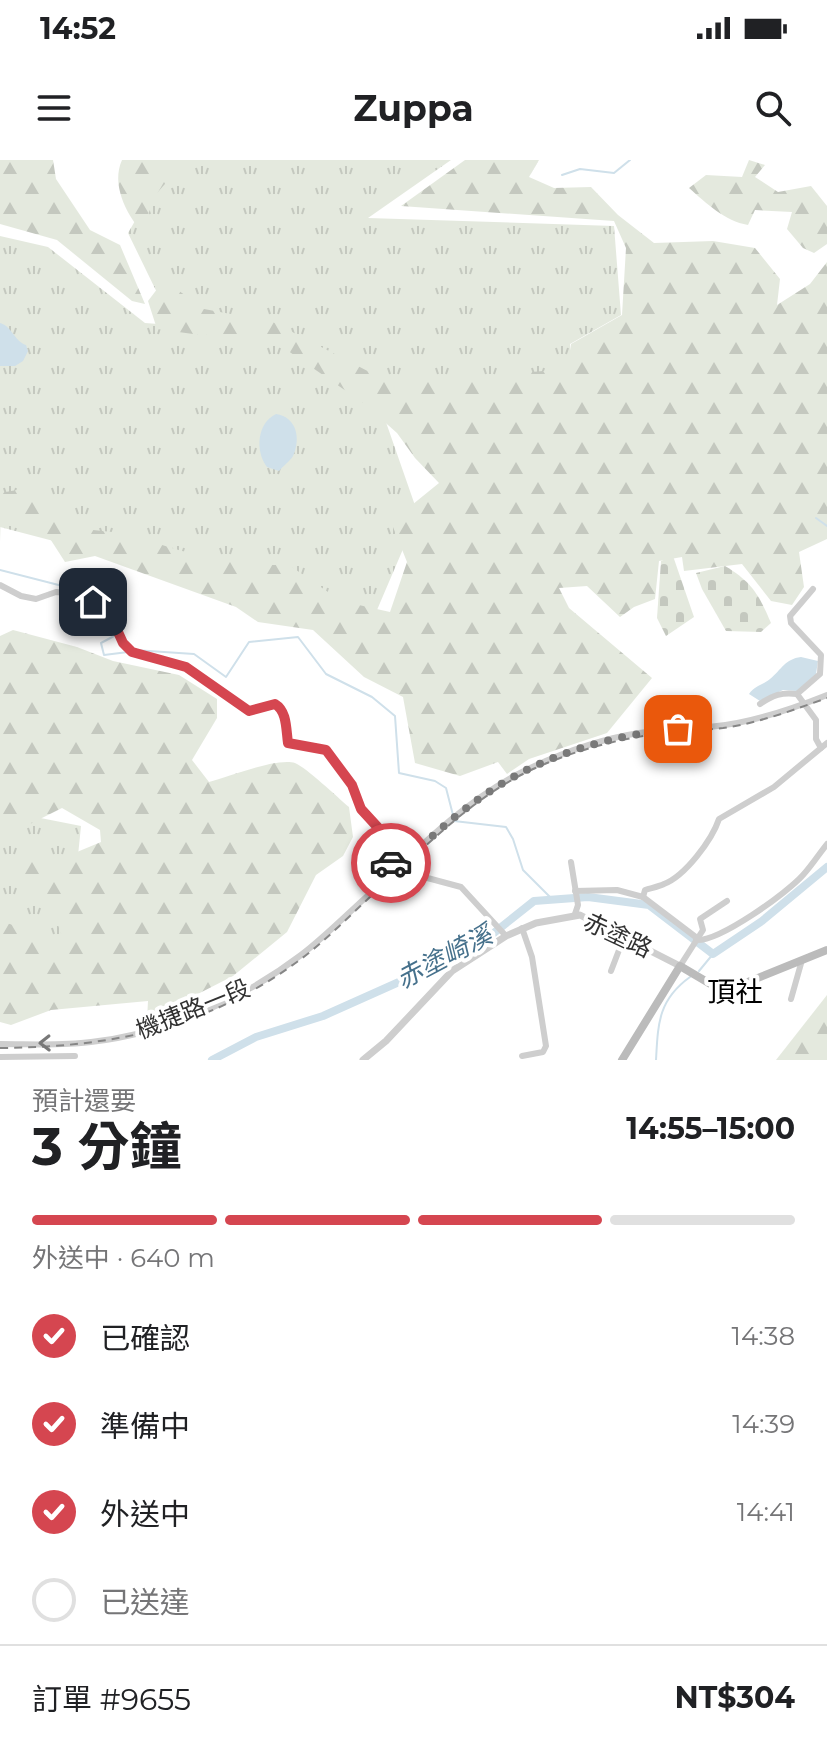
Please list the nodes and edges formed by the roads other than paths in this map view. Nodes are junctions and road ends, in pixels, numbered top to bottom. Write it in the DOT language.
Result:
graph roads {
  1 [pos="0,585"];
  2 [pos="813,589"];
  3 [pos="797,694"];
  4 [pos="827,695"];
  5 [pos="760,704"];
  6 [pos="805,704"];
  7 [pos="824,746"];
  8 [pos="827,844"];
  9 [pos="571,862"];
  10 [pos="395,869"];
  11 [pos="576,892"];
  12 [pos="643,897"];
  13 [pos="727,901"];
  14 [pos="575,914"];
  15 [pos="522,928"];
  16 [pos="504,934"];
  17 [pos="624,937"];
  18 [pos="697,939"];
  19 [pos="827,950"];
  20 [pos="802,960"];
  21 [pos="685,968"];
  22 [pos="611,971"];
  23 [pos="791,999"];
  24 [pos="0,1044"];
  25 [pos="75,1056"];
  26 [pos="522,1056"];
  27 [pos="0,1057"];
  28 [pos="363,1060"];
  29 [pos="622,1060"];
  1 -- 10 [label="street"];
  2 -- 3 [label="street"];
  3 -- 5 [label="street"];
  3 -- 6 [label="street"];
  4 -- 6 [label="street, 機捷路一段"];
  6 -- 7 [label="street"];
  6 -- 10 [label="street, 機捷路一段"];
  7 -- 12 [label="street"];
  8 -- 18 [label="street"];
  9 -- 11 [label="street"];
  10 -- 16 [label="street"];
  10 -- 24 [label="street, 機捷路一段, one-way"];
  11 -- 12 [label="street"];
  11 -- 14 [label="street"];
  12 -- 18 [label="street"];
  13 -- 18 [label="street"];
  14 -- 15 [label="street, 赤塗路"];
  14 -- 17 [label="street, 赤塗路"];
  15 -- 16 [label="street, 赤塗路"];
  15 -- 26 [label="street"];
  16 -- 28 [label="street, 赤塗路"];
  17 -- 21 [label="street, 赤塗路"];
  17 -- 22 [label="street"];
  18 -- 21 [label="street"];
  19 -- 20 [label="main road"];
  20 -- 21 [label="main road"];
  20 -- 23 [label="street"];
  21 -- 29 [label="main road"];
  25 -- 27 [label="street"];
}
